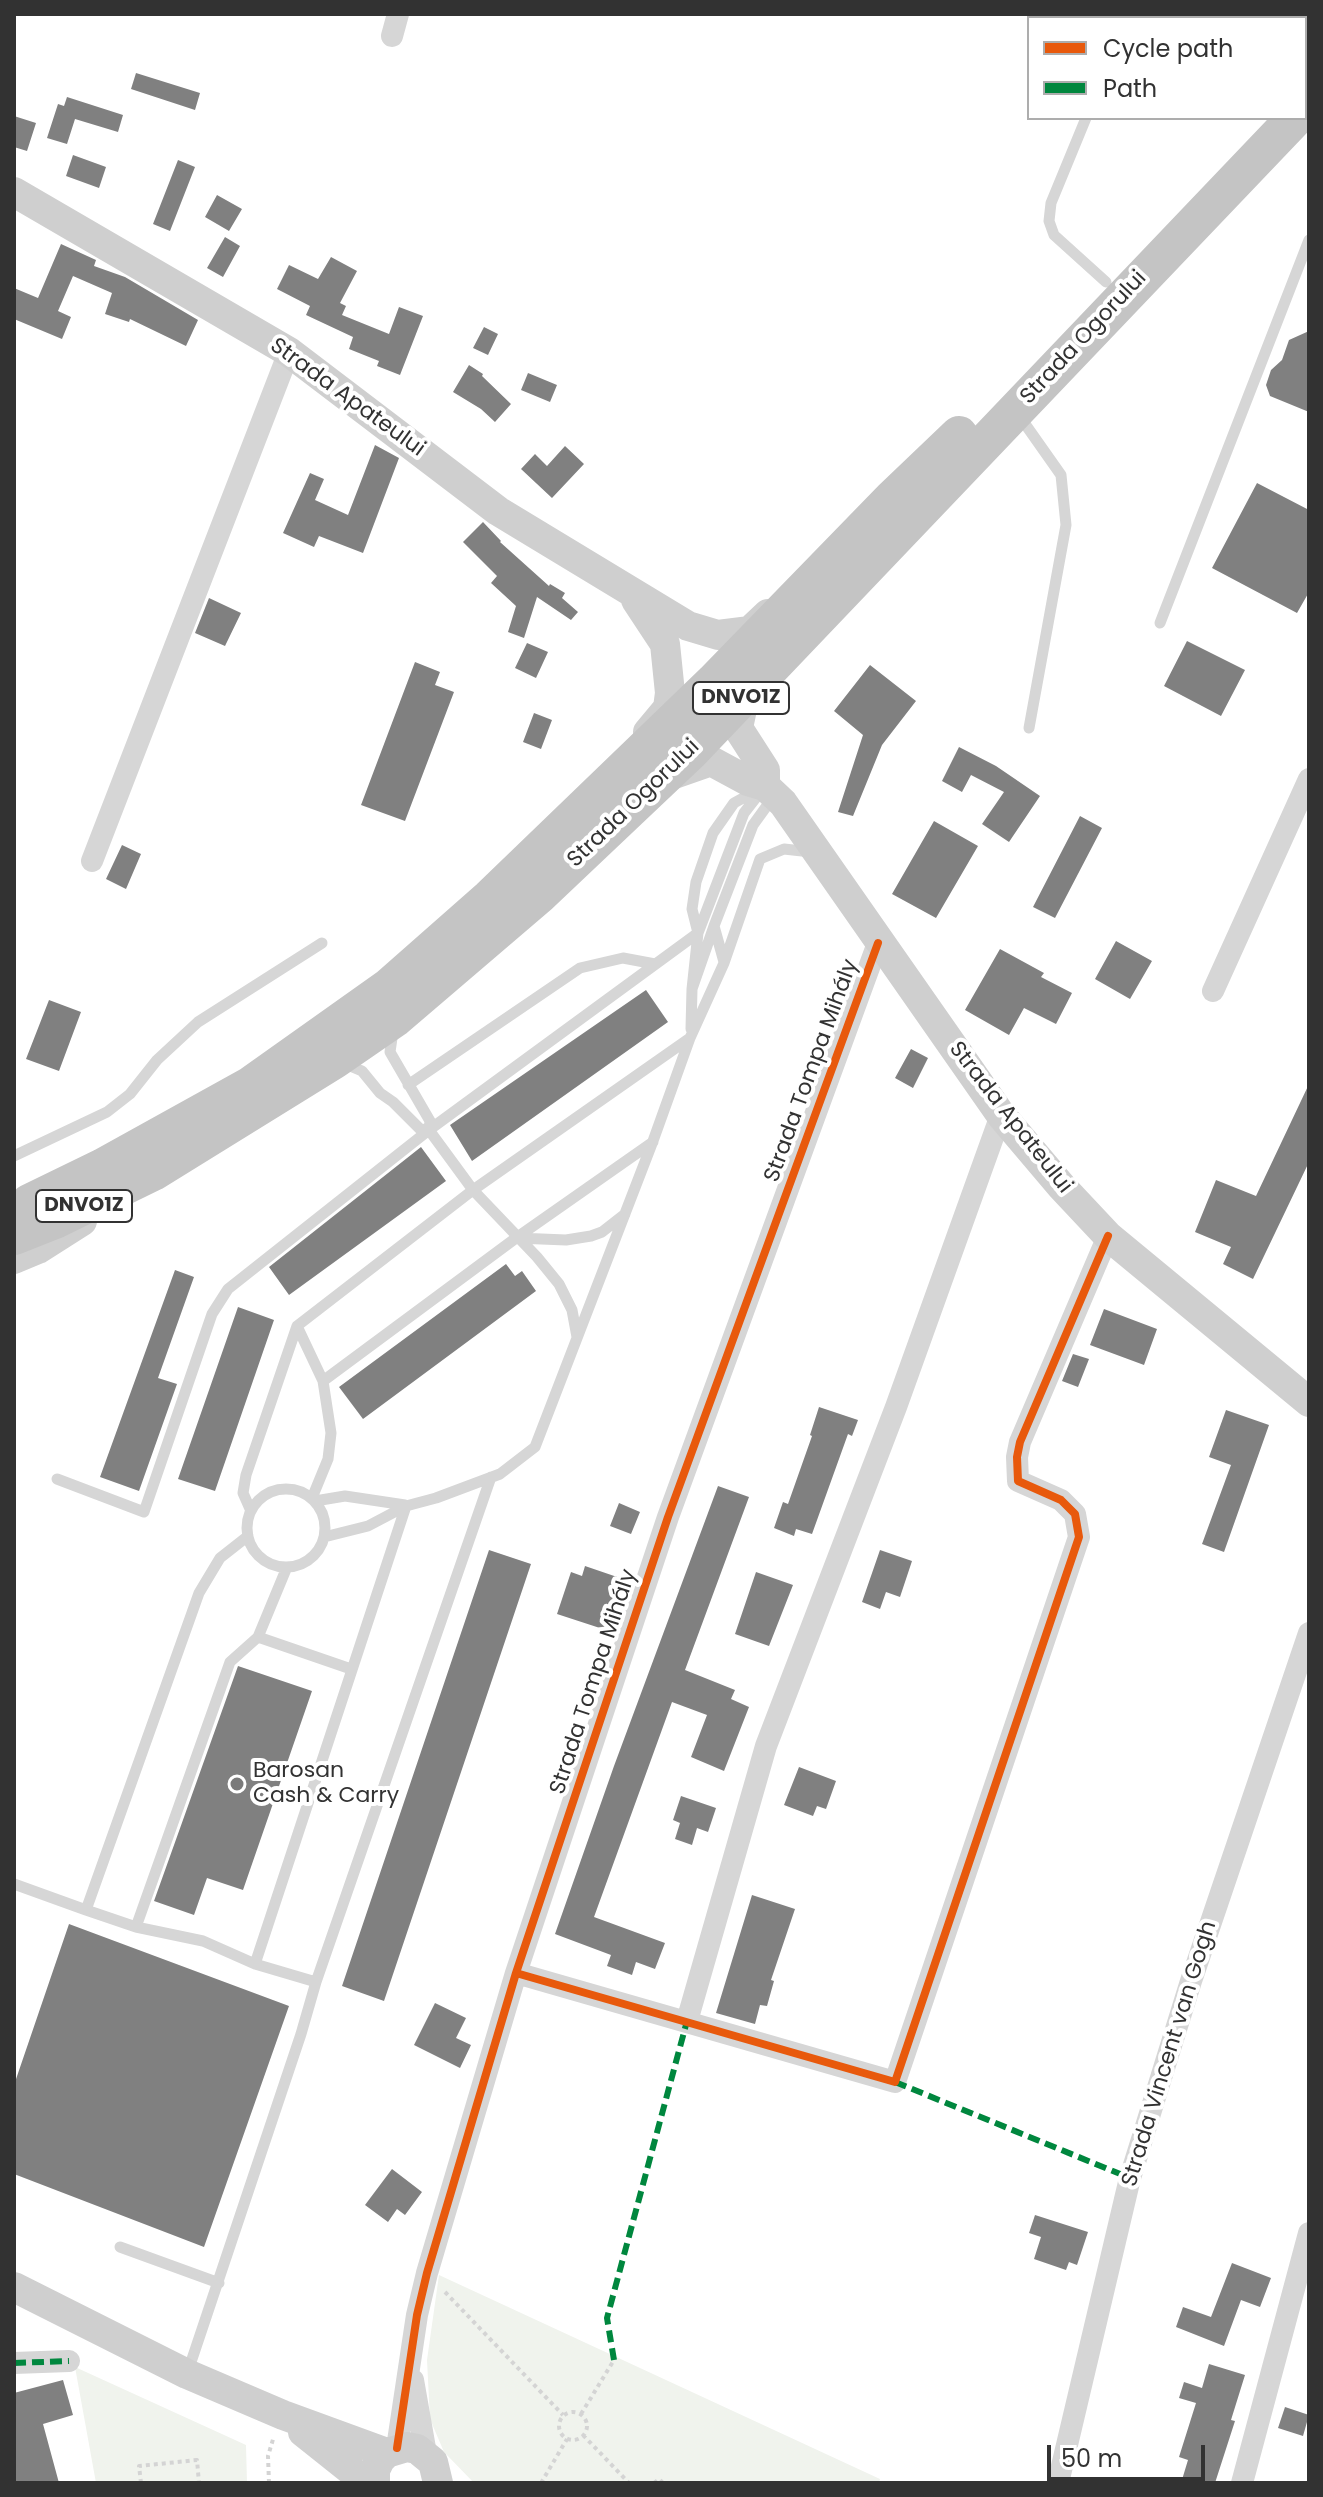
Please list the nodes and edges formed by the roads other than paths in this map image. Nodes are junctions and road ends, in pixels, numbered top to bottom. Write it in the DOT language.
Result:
graph roads {
  1 [pos="398,14"];
  2 [pos="392,36"];
  3 [pos="1085,120"];
  4 [pos="1290,120"];
  5 [pos="1296,120"];
  6 [pos="1262,130"];
  7 [pos="14,192"];
  8 [pos="1309,240"];
  9 [pos="1106,282"];
  10 [pos="289,352"];
  11 [pos="1016,410"];
  12 [pos="892,499"];
  13 [pos="631,592"];
  14 [pos="1160,623"];
  15 [pos="772,665"];
  16 [pos="1029,728"];
  17 [pos="663,778"];
  18 [pos="1309,779"];
  19 [pos="770,790"];
  20 [pos="593,797"];
  21 [pos="815,852"];
  22 [pos="92,861"];
  23 [pos="714,926"];
  24 [pos="698,933"];
  25 [pos="322,943"];
  26 [pos="878,943"];
  27 [pos="724,963"];
  28 [pos="655,964"];
  29 [pos="692,989"];
  30 [pos="1213,991"];
  31 [pos="395,1018"];
  32 [pos="690,1038"];
  33 [pos="334,1060"];
  34 [pos="408,1085"];
  35 [pos="1001,1115"];
  36 [pos="429,1130"];
  37 [pos="653,1141"];
  38 [pos="14,1156"];
  39 [pos="473,1190"];
  40 [pos="118,1191"];
  41 [pos="14,1210"];
  42 [pos="625,1214"];
  43 [pos="14,1236"];
  44 [pos="1108,1236"];
  45 [pos="516,1238"];
  46 [pos="14,1259"];
  47 [pos="297,1326"];
  48 [pos="577,1338"];
  49 [pos="323,1381"];
  50 [pos="1309,1402"];
  51 [pos="491,1477"];
  52 [pos="57,1479"];
  53 [pos="313,1500"];
  54 [pos="406,1506"];
  55 [pos="251,1511"];
  56 [pos="248,1536"];
  57 [pos="324,1537"];
  58 [pos="287,1567"];
  59 [pos="1309,1633"];
  60 [pos="258,1637"];
  61 [pos="351,1669"];
  62 [pos="14,1884"];
  63 [pos="86,1910"];
  64 [pos="136,1927"];
  65 [pos="255,1964"];
  66 [pos="516,1973"];
  67 [pos="316,1982"];
  68 [pos="687,2021"];
  69 [pos="1309,2233"];
  70 [pos="120,2247"];
  71 [pos="219,2283"];
  72 [pos="15,2290"];
  73 [pos="69,2361"];
  74 [pos="14,2363"];
  75 [pos="187,2374"];
  76 [pos="283,2415"];
  77 [pos="423,2465"];
  78 [pos="367,2483"];
  79 [pos="375,2483"];
  80 [pos="1058,2483"];
  81 [pos="1242,2483"];
  1 -- 2 [label="street"];
  3 -- 9 [label="lane"];
  4 -- 6 [label="highway, Strada Ogorului / DNVO1Z"];
  5 -- 6 [label="highway"];
  6 -- 9 [label="highway, Strada Ogorului / DNVO1Z"];
  6 -- 11 [label="highway, Strada Ogorului / DNVO1Z"];
  7 -- 10 [label="street, Strada Apateului"];
  8 -- 14 [label="lane"];
  9 -- 12 [label="highway, Strada Ogorului / DNVO1Z"];
  10 -- 13 [label="street, Strada Apateului"];
  10 -- 22 [label="street"];
  11 -- 15 [label="highway, Strada Ogorului / DNVO1Z"];
  11 -- 16 [label="lane"];
  12 -- 13 [label="street, Strada Apateului"];
  12 -- 20 [label="highway, Strada Ogorului / DNVO1Z"];
  13 -- 20 [label="street, Strada Apateului"];
  15 -- 17 [label="highway, Strada Ogorului / DNVO1Z"];
  15 -- 19 [label="street, Strada Apateului"];
  17 -- 19 [label="street, Strada Apateului"];
  17 -- 31 [label="highway, Strada Ogorului / DNVO1Z"];
  18 -- 30 [label="street"];
  19 -- 21 [label="street, Strada Apateului"];
  19 -- 23 [label="lane"];
  19 -- 24 [label="lane"];
  19 -- 24 [label="lane"];
  20 -- 41 [label="highway, Strada Ogorului / DNVO1Z"];
  21 -- 26 [label="street, Strada Apateului"];
  21 -- 27 [label="lane"];
  23 -- 27 [label="lane"];
  23 -- 29 [label="lane"];
  24 -- 28 [label="lane"];
  24 -- 29 [label="lane"];
  25 -- 38 [label="lane"];
  26 -- 35 [label="street, Strada Apateului"];
  26 -- 66 [label="street, Strada Tompa Mihály"];
  27 -- 32 [label="lane"];
  28 -- 34 [label="lane"];
  28 -- 36 [label="lane"];
  29 -- 32 [label="lane"];
  31 -- 33 [label="highway, Strada Ogorului / DNVO1Z"];
  31 -- 34 [label="lane"];
  32 -- 37 [label="lane"];
  32 -- 39 [label="lane"];
  33 -- 36 [label="lane"];
  33 -- 40 [label="highway, Strada Ogorului / DNVO1Z"];
  34 -- 36 [label="lane"];
  35 -- 44 [label="street, Strada Apateului"];
  35 -- 68 [label="street"];
  36 -- 39 [label="lane"];
  36 -- 52 [label="lane"];
  37 -- 42 [label="lane"];
  37 -- 45 [label="lane"];
  39 -- 45 [label="lane"];
  39 -- 47 [label="lane"];
  40 -- 43 [label="highway, Strada Ogorului / DNVO1Z"];
  40 -- 46 [label="street"];
  42 -- 45 [label="lane"];
  42 -- 48 [label="lane"];
  44 -- 50 [label="street, Strada Apateului"];
  44 -- 68 [label="street"];
  45 -- 48 [label="lane"];
  45 -- 49 [label="lane"];
  47 -- 49 [label="lane"];
  47 -- 55 [label="lane"];
  48 -- 51 [label="lane"];
  49 -- 53 [label="lane"];
  51 -- 54 [label="lane"];
  51 -- 67 [label="lane"];
  53 -- 54 [label="lane"];
  53 -- 55 [label="lane"];
  53 -- 57 [label="lane"];
  54 -- 57 [label="lane"];
  54 -- 61 [label="lane"];
  55 -- 56 [label="lane"];
  56 -- 58 [label="lane"];
  56 -- 63 [label="lane"];
  57 -- 58 [label="lane"];
  58 -- 60 [label="lane"];
  59 -- 80 [label="street, Strada Vincent van Gogh"];
  60 -- 61 [label="lane"];
  60 -- 64 [label="lane"];
  61 -- 65 [label="lane"];
  62 -- 63 [label="lane"];
  63 -- 64 [label="lane"];
  64 -- 65 [label="lane"];
  65 -- 67 [label="lane"];
  66 -- 68 [label="street"];
  66 -- 77 [label="street, Strada Tompa Mihály"];
  67 -- 71 [label="lane"];
  69 -- 81 [label="street"];
  70 -- 71 [label="lane"];
  71 -- 75 [label="lane"];
  72 -- 75 [label="street"];
  73 -- 74 [label="street"];
  75 -- 76 [label="street"];
  76 -- 77 [label="street"];
  76 -- 78 [label="street"];
  77 -- 79 [label="street"];
}
